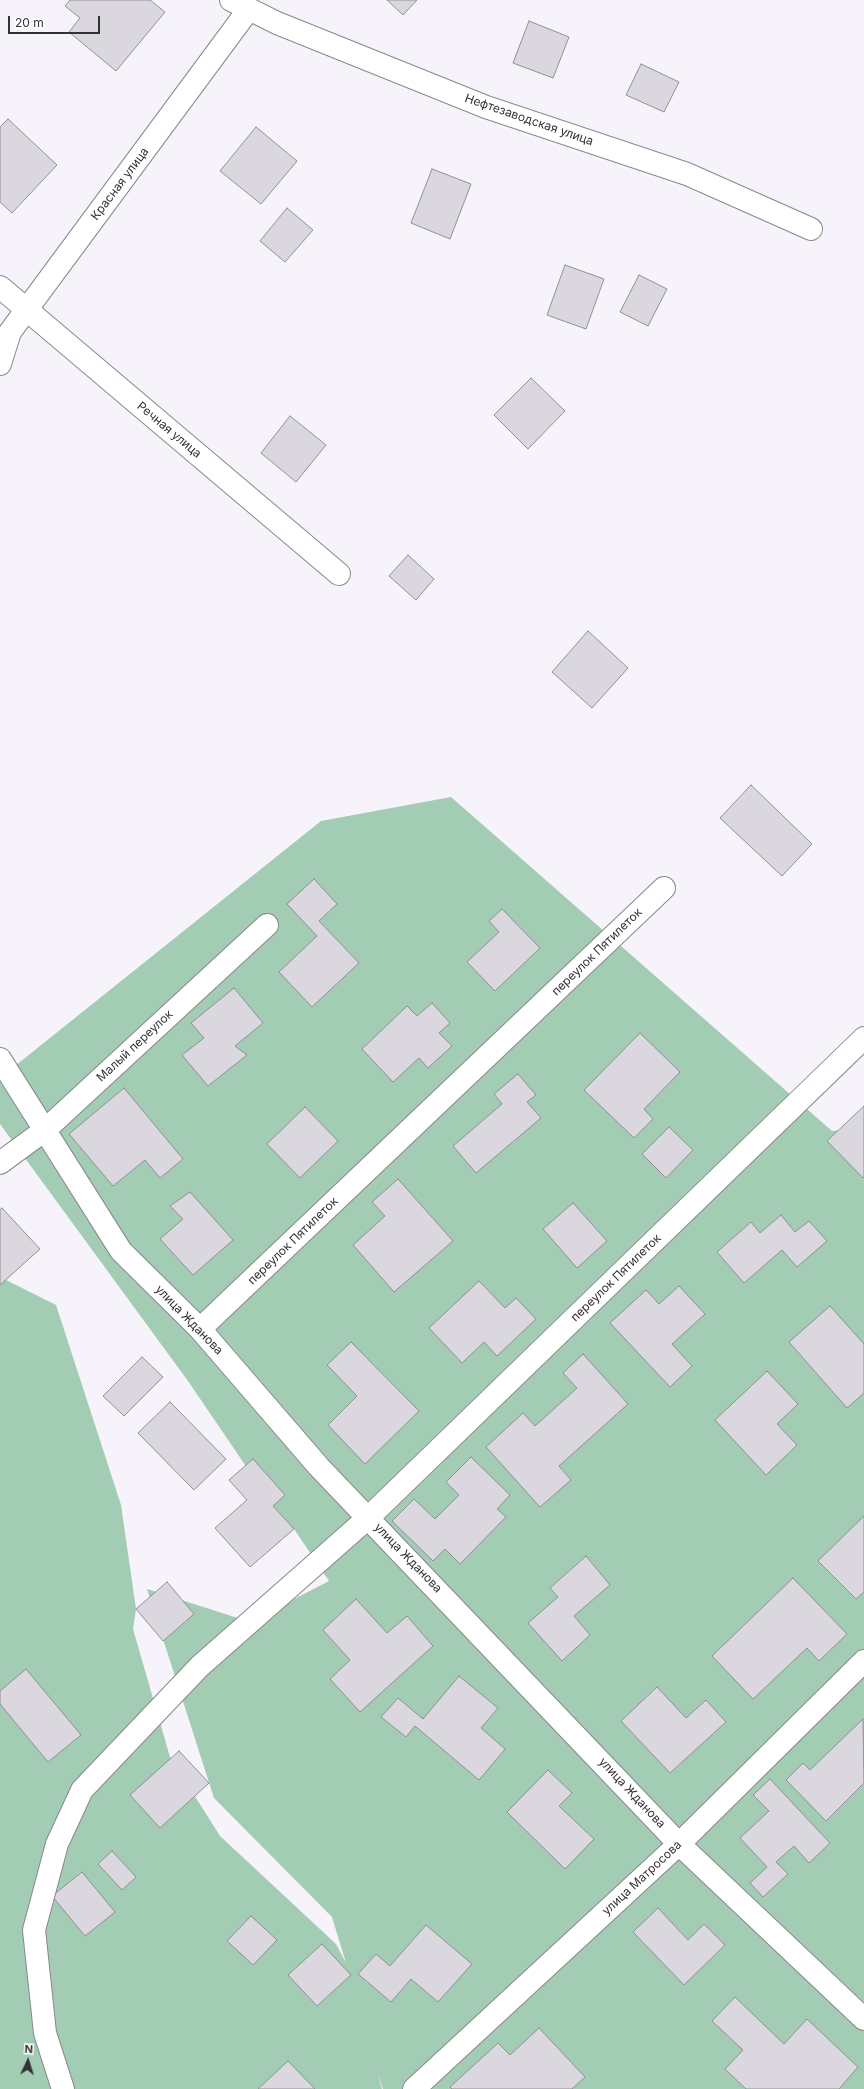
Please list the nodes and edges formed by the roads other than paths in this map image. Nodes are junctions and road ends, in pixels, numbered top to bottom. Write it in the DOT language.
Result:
graph roads {
  1 [pos="240,5"];
  2 [pos="811,229"];
  3 [pos="0,287"];
  4 [pos="27,309"];
  5 [pos="0,364"];
  6 [pos="339,574"];
  7 [pos="664,888"];
  8 [pos="267,925"];
  9 [pos="864,1038"];
  10 [pos="0,1059"];
  11 [pos="45,1130"];
  12 [pos="0,1163"];
  13 [pos="200,1330"];
  14 [pos="369,1517"];
  15 [pos="864,1661"];
  16 [pos="679,1844"];
  17 [pos="864,2018"];
  18 [pos="63,2089"];
  19 [pos="414,2089"];
  1 -- 2 [label="street, Нефтезаводская улица"];
  1 -- 4 [label="street, Красная улица"];
  3 -- 4 [label="street, Речная улица"];
  4 -- 5 [label="street, Красная улица"];
  4 -- 6 [label="street, Речная улица"];
  7 -- 13 [label="street, переулок Пятилеток"];
  8 -- 11 [label="street, Малый переулок"];
  9 -- 14 [label="street, переулок Пятилеток"];
  10 -- 11 [label="street, улица Жданова"];
  11 -- 12 [label="street, Малый переулок"];
  11 -- 13 [label="street, улица Жданова"];
  13 -- 14 [label="street, улица Жданова"];
  14 -- 16 [label="street, улица Жданова"];
  14 -- 18 [label="street, переулок Пятилеток"];
  15 -- 16 [label="street, улица Матросова"];
  16 -- 17 [label="street, улица Жданова"];
  16 -- 19 [label="street, улица Матросова"];
}
